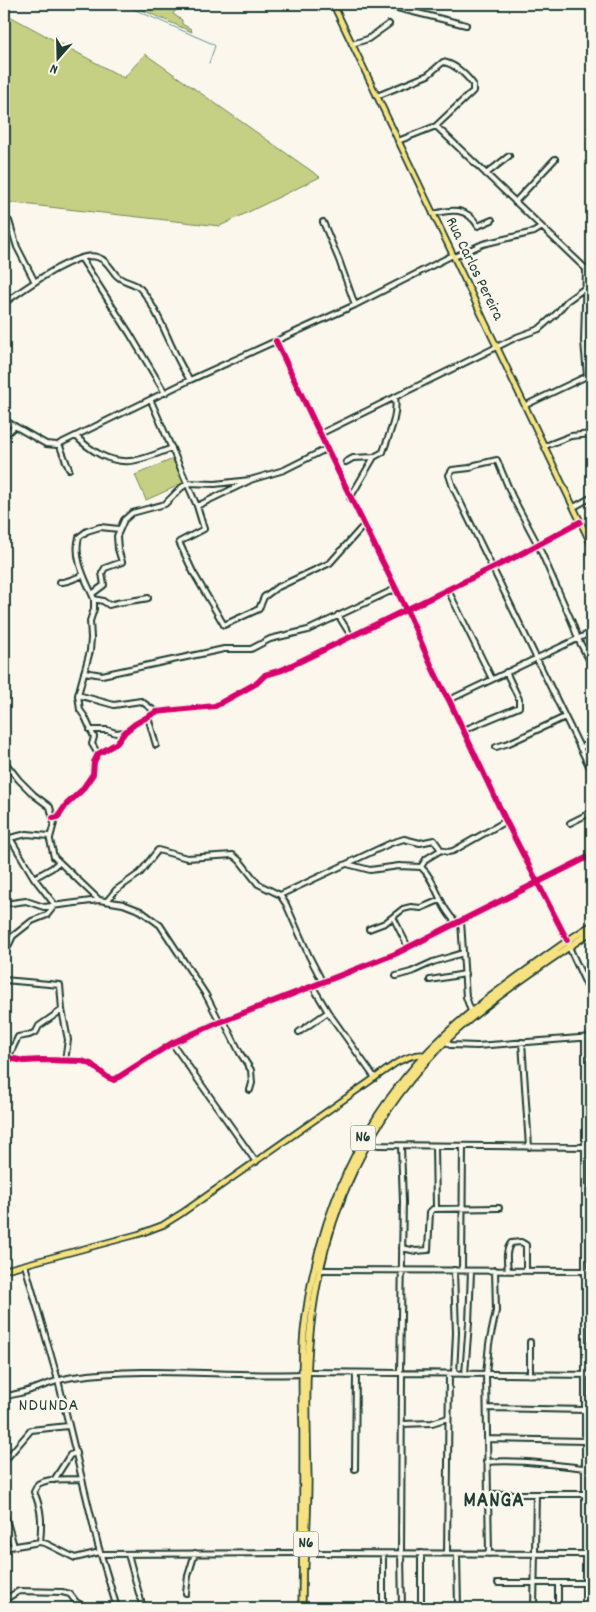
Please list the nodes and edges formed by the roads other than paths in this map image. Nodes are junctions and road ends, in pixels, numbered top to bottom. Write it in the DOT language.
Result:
graph roads {
  1 [pos="333,4"];
  2 [pos="381,4"];
  3 [pos="389,24"];
  4 [pos="466,25"];
  5 [pos="352,44"];
  6 [pos="377,96"];
  7 [pos="436,126"];
  8 [pos="398,141"];
  9 [pos="509,156"];
  10 [pos="554,159"];
  11 [pos="486,174"];
  12 [pos="515,202"];
  13 [pos="433,214"];
  14 [pos="4,219"];
  15 [pos="492,220"];
  16 [pos="323,222"];
  17 [pos="542,227"];
  18 [pos="453,256"];
  19 [pos="81,258"];
  20 [pos="592,268"];
  21 [pos="586,269"];
  22 [pos="35,282"];
  23 [pos="586,288"];
  24 [pos="4,303"];
  25 [pos="355,305"];
  26 [pos="276,341"];
  27 [pos="497,347"];
  28 [pos="590,375"];
  29 [pos="190,380"];
  30 [pos="165,393"];
  31 [pos="395,398"];
  32 [pos="151,401"];
  33 [pos="526,405"];
  34 [pos="4,420"];
  35 [pos="14,426"];
  36 [pos="320,434"];
  37 [pos="592,434"];
  38 [pos="4,436"];
  39 [pos="76,436"];
  40 [pos="59,444"];
  41 [pos="544,446"];
  42 [pos="172,448"];
  43 [pos="326,449"];
  44 [pos="374,457"];
  45 [pos="346,462"];
  46 [pos="69,470"];
  47 [pos="250,480"];
  48 [pos="188,484"];
  49 [pos="592,497"];
  50 [pos="350,498"];
  51 [pos="197,506"];
  52 [pos="574,507"];
  53 [pos="580,522"];
  54 [pos="364,525"];
  55 [pos="119,529"];
  56 [pos="538,545"];
  57 [pos="592,546"];
  58 [pos="493,568"];
  59 [pos="84,575"];
  60 [pos="60,582"];
  61 [pos="395,589"];
  62 [pos="448,590"];
  63 [pos="92,594"];
  64 [pos="148,598"];
  65 [pos="94,599"];
  66 [pos="406,610"];
  67 [pos="338,615"];
  68 [pos="592,632"];
  69 [pos="352,636"];
  70 [pos="578,639"];
  71 [pos="537,658"];
  72 [pos="592,665"];
  73 [pos="84,672"];
  74 [pos="506,672"];
  75 [pos="492,679"];
  76 [pos="78,695"];
  77 [pos="449,700"];
  78 [pos="156,712"];
  79 [pos="148,717"];
  80 [pos="565,717"];
  81 [pos="90,730"];
  82 [pos="464,730"];
  83 [pos="125,732"];
  84 [pos="592,742"];
  85 [pos="156,745"];
  86 [pos="496,747"];
  87 [pos="580,748"];
  88 [pos="98,754"];
  89 [pos="4,761"];
  90 [pos="592,772"];
  91 [pos="592,812"];
  92 [pos="53,818"];
  93 [pos="506,821"];
  94 [pos="570,823"];
  95 [pos="4,834"];
  96 [pos="10,838"];
  97 [pos="50,838"];
  98 [pos="441,850"];
  99 [pos="592,855"];
  100 [pos="58,862"];
  101 [pos="346,864"];
  102 [pos="421,867"];
  103 [pos="34,878"];
  104 [pos="536,882"];
  105 [pos="280,895"];
  106 [pos="99,900"];
  107 [pos="440,900"];
  108 [pos="107,901"];
  109 [pos="4,904"];
  110 [pos="55,905"];
  111 [pos="393,918"];
  112 [pos="459,922"];
  113 [pos="592,925"];
  114 [pos="369,929"];
  115 [pos="592,931"];
  116 [pos="567,940"];
  117 [pos="408,947"];
  118 [pos="569,947"];
  119 [pos="464,953"];
  120 [pos="4,955"];
  121 [pos="465,974"];
  122 [pos="396,976"];
  123 [pos="4,980"];
  124 [pos="430,980"];
  125 [pos="324,983"];
  126 [pos="313,987"];
  127 [pos="592,996"];
  128 [pos="62,1010"];
  129 [pos="471,1011"];
  130 [pos="328,1012"];
  131 [pos="222,1022"];
  132 [pos="299,1032"];
  133 [pos="592,1037"];
  134 [pos="585,1038"];
  135 [pos="446,1041"];
  136 [pos="522,1042"];
  137 [pos="172,1043"];
  138 [pos="424,1055"];
  139 [pos="6,1058"];
  140 [pos="65,1061"];
  141 [pos="375,1078"];
  142 [pos="250,1090"];
  143 [pos="367,1142"];
  144 [pos="401,1146"];
  145 [pos="435,1146"];
  146 [pos="463,1146"];
  147 [pos="529,1147"];
  148 [pos="586,1147"];
  149 [pos="592,1147"];
  150 [pos="256,1162"];
  151 [pos="436,1208"];
  152 [pos="499,1208"];
  153 [pos="463,1209"];
  154 [pos="585,1209"];
  155 [pos="592,1210"];
  156 [pos="402,1248"];
  157 [pos="25,1265"];
  158 [pos="4,1270"];
  159 [pos="319,1270"];
  160 [pos="401,1270"];
  161 [pos="454,1270"];
  162 [pos="462,1270"];
  163 [pos="495,1270"];
  164 [pos="508,1270"];
  165 [pos="471,1271"];
  166 [pos="526,1271"];
  167 [pos="585,1271"];
  168 [pos="592,1271"];
  169 [pos="585,1322"];
  170 [pos="592,1322"];
  171 [pos="530,1342"];
  172 [pos="305,1373"];
  173 [pos="356,1373"];
  174 [pos="401,1373"];
  175 [pos="449,1374"];
  176 [pos="454,1374"];
  177 [pos="465,1374"];
  178 [pos="486,1374"];
  179 [pos="530,1375"];
  180 [pos="585,1375"];
  181 [pos="592,1375"];
  182 [pos="58,1380"];
  183 [pos="4,1397"];
  184 [pos="487,1408"];
  185 [pos="585,1410"];
  186 [pos="448,1418"];
  187 [pos="402,1424"];
  188 [pos="68,1426"];
  189 [pos="585,1426"];
  190 [pos="592,1426"];
  191 [pos="487,1439"];
  192 [pos="585,1441"];
  193 [pos="305,1452"];
  194 [pos="76,1453"];
  195 [pos="4,1454"];
  196 [pos="6,1459"];
  197 [pos="486,1462"];
  198 [pos="585,1468"];
  199 [pos="355,1469"];
  200 [pos="82,1479"];
  201 [pos="585,1479"];
  202 [pos="592,1479"];
  203 [pos="54,1480"];
  204 [pos="488,1494"];
  205 [pos="536,1494"];
  206 [pos="585,1494"];
  207 [pos="4,1512"];
  208 [pos="585,1532"];
  209 [pos="592,1532"];
  210 [pos="40,1542"];
  211 [pos="14,1546"];
  212 [pos="4,1548"];
  213 [pos="101,1553"];
  214 [pos="304,1553"];
  215 [pos="421,1553"];
  216 [pos="447,1553"];
  217 [pos="128,1554"];
  218 [pos="195,1554"];
  219 [pos="384,1554"];
  220 [pos="400,1554"];
  221 [pos="457,1554"];
  222 [pos="489,1554"];
  223 [pos="535,1554"];
  224 [pos="585,1554"];
  225 [pos="498,1583"];
  226 [pos="534,1583"];
  227 [pos="558,1583"];
  228 [pos="585,1583"];
  229 [pos="592,1583"];
  230 [pos="186,1593"];
  231 [pos="4,1600"];
  232 [pos="87,1608"];
  233 [pos="118,1608"];
  234 [pos="144,1608"];
  235 [pos="304,1608"];
  236 [pos="383,1608"];
  237 [pos="402,1608"];
  238 [pos="421,1608"];
  239 [pos="458,1608"];
  240 [pos="534,1608"];
  241 [pos="558,1608"];
  242 [pos="585,1608"];
  1 -- 5 [label="main road, Rua Carlos Pereira"];
  2 -- 4 [label="street"];
  3 -- 5 [label="street"];
  5 -- 6 [label="main road, Rua Carlos Pereira"];
  6 -- 7 [label="street"];
  6 -- 8 [label="main road, Rua Carlos Pereira"];
  7 -- 8 [label="street"];
  7 -- 11 [label="street"];
  8 -- 13 [label="main road, Rua Carlos Pereira"];
  9 -- 11 [label="street"];
  10 -- 12 [label="street"];
  11 -- 12 [label="street"];
  12 -- 17 [label="street"];
  13 -- 15 [label="street"];
  13 -- 18 [label="main road, Rua Carlos Pereira"];
  14 -- 22 [label="street"];
  16 -- 25 [label="street"];
  17 -- 18 [label="street"];
  17 -- 21 [label="street"];
  18 -- 25 [label="street"];
  18 -- 27 [label="main road, Rua Carlos Pereira"];
  19 -- 22 [label="street"];
  19 -- 29 [label="street"];
  19 -- 30 [label="street"];
  20 -- 21 [label="street"];
  21 -- 23 [label="street"];
  22 -- 24 [label="street"];
  23 -- 27 [label="street"];
  23 -- 28 [label="street"];
  25 -- 26 [label="street"];
  26 -- 29 [label="street"];
  26 -- 36 [label="street"];
  27 -- 31 [label="street"];
  27 -- 33 [label="main road, Rua Carlos Pereira"];
  28 -- 33 [label="street"];
  29 -- 30 [label="street"];
  30 -- 32 [label="street"];
  31 -- 36 [label="street"];
  31 -- 44 [label="street"];
  32 -- 39 [label="street"];
  32 -- 42 [label="street"];
  33 -- 41 [label="main road, Rua Carlos Pereira"];
  34 -- 35 [label="street"];
  35 -- 38 [label="street"];
  35 -- 40 [label="street"];
  36 -- 43 [label="street"];
  37 -- 41 [label="street"];
  39 -- 40 [label="street"];
  39 -- 42 [label="street"];
  40 -- 46 [label="street"];
  41 -- 52 [label="main road, Rua Carlos Pereira"];
  42 -- 48 [label="street"];
  43 -- 47 [label="street"];
  43 -- 50 [label="street"];
  44 -- 45 [label="street"];
  44 -- 50 [label="street"];
  47 -- 48 [label="street"];
  47 -- 51 [label="street"];
  48 -- 51 [label="street"];
  48 -- 55 [label="street"];
  49 -- 52 [label="street"];
  50 -- 54 [label="street"];
  51 -- 54 [label="street"];
  52 -- 53 [label="main road, Rua Carlos Pereira"];
  53 -- 56 [label="street"];
  53 -- 57 [label="main road, Rua Carlos Pereira"];
  54 -- 61 [label="street"];
  55 -- 59 [label="street"];
  55 -- 63 [label="street"];
  56 -- 58 [label="street"];
  56 -- 58 [label="street"];
  56 -- 70 [label="street"];
  58 -- 62 [label="street"];
  58 -- 71 [label="street"];
  59 -- 60 [label="street"];
  59 -- 63 [label="street"];
  61 -- 66 [label="street"];
  61 -- 67 [label="street"];
  62 -- 66 [label="street"];
  62 -- 75 [label="street"];
  63 -- 65 [label="street"];
  64 -- 65 [label="street"];
  65 -- 73 [label="street"];
  66 -- 69 [label="street"];
  66 -- 77 [label="street"];
  67 -- 69 [label="street"];
  67 -- 73 [label="street"];
  68 -- 70 [label="street"];
  69 -- 78 [label="street"];
  70 -- 71 [label="street"];
  70 -- 72 [label="street"];
  71 -- 74 [label="street"];
  71 -- 80 [label="street"];
  73 -- 76 [label="street"];
  74 -- 75 [label="street"];
  74 -- 82 [label="street"];
  75 -- 77 [label="street"];
  76 -- 78 [label="street"];
  76 -- 81 [label="street"];
  77 -- 82 [label="street"];
  78 -- 79 [label="street"];
  79 -- 83 [label="street"];
  79 -- 85 [label="street"];
  80 -- 86 [label="street"];
  80 -- 87 [label="street"];
  81 -- 83 [label="street"];
  81 -- 88 [label="street"];
  82 -- 93 [label="street"];
  83 -- 88 [label="street"];
  84 -- 87 [label="street"];
  87 -- 90 [label="street"];
  88 -- 92 [label="street"];
  89 -- 92 [label="street"];
  91 -- 94 [label="street"];
  92 -- 97 [label="street"];
  93 -- 98 [label="street"];
  93 -- 104 [label="street"];
  95 -- 96 [label="street"];
  96 -- 97 [label="street"];
  96 -- 103 [label="street"];
  97 -- 100 [label="street"];
  98 -- 101 [label="street"];
  98 -- 102 [label="street"];
  99 -- 104 [label="street"];
  100 -- 103 [label="street"];
  100 -- 106 [label="street"];
  101 -- 102 [label="street"];
  101 -- 105 [label="street"];
  102 -- 107 [label="street"];
  103 -- 110 [label="street"];
  104 -- 112 [label="street"];
  104 -- 116 [label="street"];
  105 -- 108 [label="street"];
  105 -- 125 [label="street"];
  106 -- 108 [label="street"];
  106 -- 110 [label="street"];
  107 -- 111 [label="street"];
  107 -- 112 [label="street"];
  108 -- 131 [label="street"];
  109 -- 110 [label="street"];
  110 -- 120 [label="street"];
  111 -- 114 [label="street"];
  111 -- 117 [label="street"];
  112 -- 117 [label="street"];
  112 -- 119 [label="street"];
  113 -- 116 [label="highway, N6"];
  115 -- 118 [label="highway, N6"];
  116 -- 129 [label="highway, N6"];
  117 -- 125 [label="street"];
  118 -- 127 [label="street"];
  118 -- 135 [label="highway, N6"];
  119 -- 121 [label="street"];
  119 -- 122 [label="street"];
  121 -- 124 [label="street"];
  121 -- 129 [label="street"];
  123 -- 128 [label="street"];
  125 -- 126 [label="street"];
  126 -- 130 [label="street"];
  126 -- 131 [label="street"];
  128 -- 139 [label="street"];
  128 -- 140 [label="street"];
  129 -- 138 [label="highway, N6"];
  130 -- 132 [label="street"];
  130 -- 141 [label="street"];
  131 -- 137 [label="street"];
  131 -- 142 [label="street"];
  133 -- 134 [label="street"];
  134 -- 136 [label="street"];
  134 -- 148 [label="street"];
  135 -- 136 [label="street"];
  135 -- 143 [label="highway, N6"];
  136 -- 147 [label="street"];
  137 -- 140 [label="street"];
  137 -- 150 [label="street"];
  138 -- 141 [label="main road"];
  138 -- 172 [label="highway, N6"];
  139 -- 140 [label="street"];
  141 -- 150 [label="main road"];
  143 -- 144 [label="street"];
  143 -- 159 [label="highway, N6"];
  144 -- 145 [label="street"];
  144 -- 156 [label="street"];
  145 -- 146 [label="street"];
  145 -- 151 [label="street"];
  146 -- 147 [label="street"];
  146 -- 153 [label="street"];
  147 -- 148 [label="street"];
  148 -- 149 [label="street"];
  148 -- 154 [label="street"];
  150 -- 157 [label="main road"];
  151 -- 153 [label="street"];
  151 -- 156 [label="street"];
  152 -- 153 [label="street"];
  153 -- 162 [label="street"];
  154 -- 155 [label="street"];
  154 -- 167 [label="street"];
  156 -- 160 [label="street"];
  157 -- 158 [label="main road"];
  157 -- 182 [label="street"];
  159 -- 160 [label="street"];
  159 -- 172 [label="highway, N6"];
  160 -- 161 [label="street"];
  160 -- 174 [label="street"];
  161 -- 162 [label="street"];
  161 -- 176 [label="street"];
  162 -- 165 [label="street"];
  163 -- 164 [label="street"];
  163 -- 165 [label="street"];
  163 -- 178 [label="street"];
  164 -- 166 [label="street"];
  164 -- 166 [label="street"];
  165 -- 177 [label="street"];
  166 -- 167 [label="street"];
  167 -- 168 [label="street"];
  167 -- 169 [label="street"];
  169 -- 170 [label="street"];
  169 -- 180 [label="street"];
  171 -- 179 [label="street"];
  172 -- 173 [label="street"];
  172 -- 182 [label="street"];
  172 -- 193 [label="highway, N6"];
  172 -- 193 [label="highway, N6"];
  173 -- 174 [label="street"];
  173 -- 199 [label="street"];
  174 -- 175 [label="street"];
  174 -- 187 [label="street"];
  175 -- 176 [label="street"];
  175 -- 186 [label="street"];
  176 -- 177 [label="street"];
  177 -- 178 [label="street"];
  178 -- 179 [label="street"];
  178 -- 184 [label="street"];
  179 -- 180 [label="street"];
  180 -- 181 [label="street"];
  180 -- 185 [label="street"];
  182 -- 183 [label="street"];
  182 -- 188 [label="street"];
  184 -- 185 [label="street"];
  184 -- 191 [label="street"];
  185 -- 189 [label="street"];
  186 -- 187 [label="street"];
  186 -- 216 [label="street"];
  187 -- 220 [label="street"];
  188 -- 194 [label="street"];
  188 -- 196 [label="street"];
  189 -- 190 [label="street"];
  189 -- 192 [label="street"];
  191 -- 192 [label="street"];
  191 -- 197 [label="street"];
  192 -- 198 [label="street"];
  193 -- 214 [label="highway, N6"];
  194 -- 200 [label="street"];
  194 -- 203 [label="street"];
  195 -- 196 [label="street"];
  197 -- 198 [label="street"];
  197 -- 204 [label="street"];
  198 -- 201 [label="street"];
  200 -- 203 [label="street"];
  200 -- 213 [label="street"];
  201 -- 202 [label="street"];
  201 -- 206 [label="street"];
  203 -- 210 [label="street"];
  204 -- 205 [label="street"];
  204 -- 222 [label="street"];
  205 -- 206 [label="street"];
  205 -- 223 [label="street"];
  206 -- 208 [label="street"];
  207 -- 211 [label="street"];
  208 -- 209 [label="street"];
  208 -- 224 [label="street"];
  210 -- 211 [label="street"];
  210 -- 213 [label="street"];
  211 -- 212 [label="street"];
  213 -- 217 [label="street"];
  213 -- 233 [label="street"];
  214 -- 218 [label="street"];
  214 -- 219 [label="street"];
  214 -- 235 [label="highway, N6"];
  215 -- 216 [label="street"];
  215 -- 220 [label="street"];
  215 -- 238 [label="street"];
  216 -- 221 [label="street"];
  217 -- 218 [label="street"];
  217 -- 234 [label="street"];
  218 -- 230 [label="street"];
  219 -- 220 [label="street"];
  219 -- 236 [label="street"];
  220 -- 237 [label="street"];
  221 -- 222 [label="street"];
  221 -- 239 [label="street"];
  222 -- 223 [label="street"];
  223 -- 224 [label="street"];
  223 -- 226 [label="street"];
  224 -- 228 [label="street"];
  225 -- 226 [label="street"];
  226 -- 227 [label="street"];
  226 -- 240 [label="street"];
  227 -- 228 [label="street"];
  227 -- 241 [label="street"];
  228 -- 229 [label="street"];
  228 -- 242 [label="street"];
  231 -- 232 [label="street"];
}
